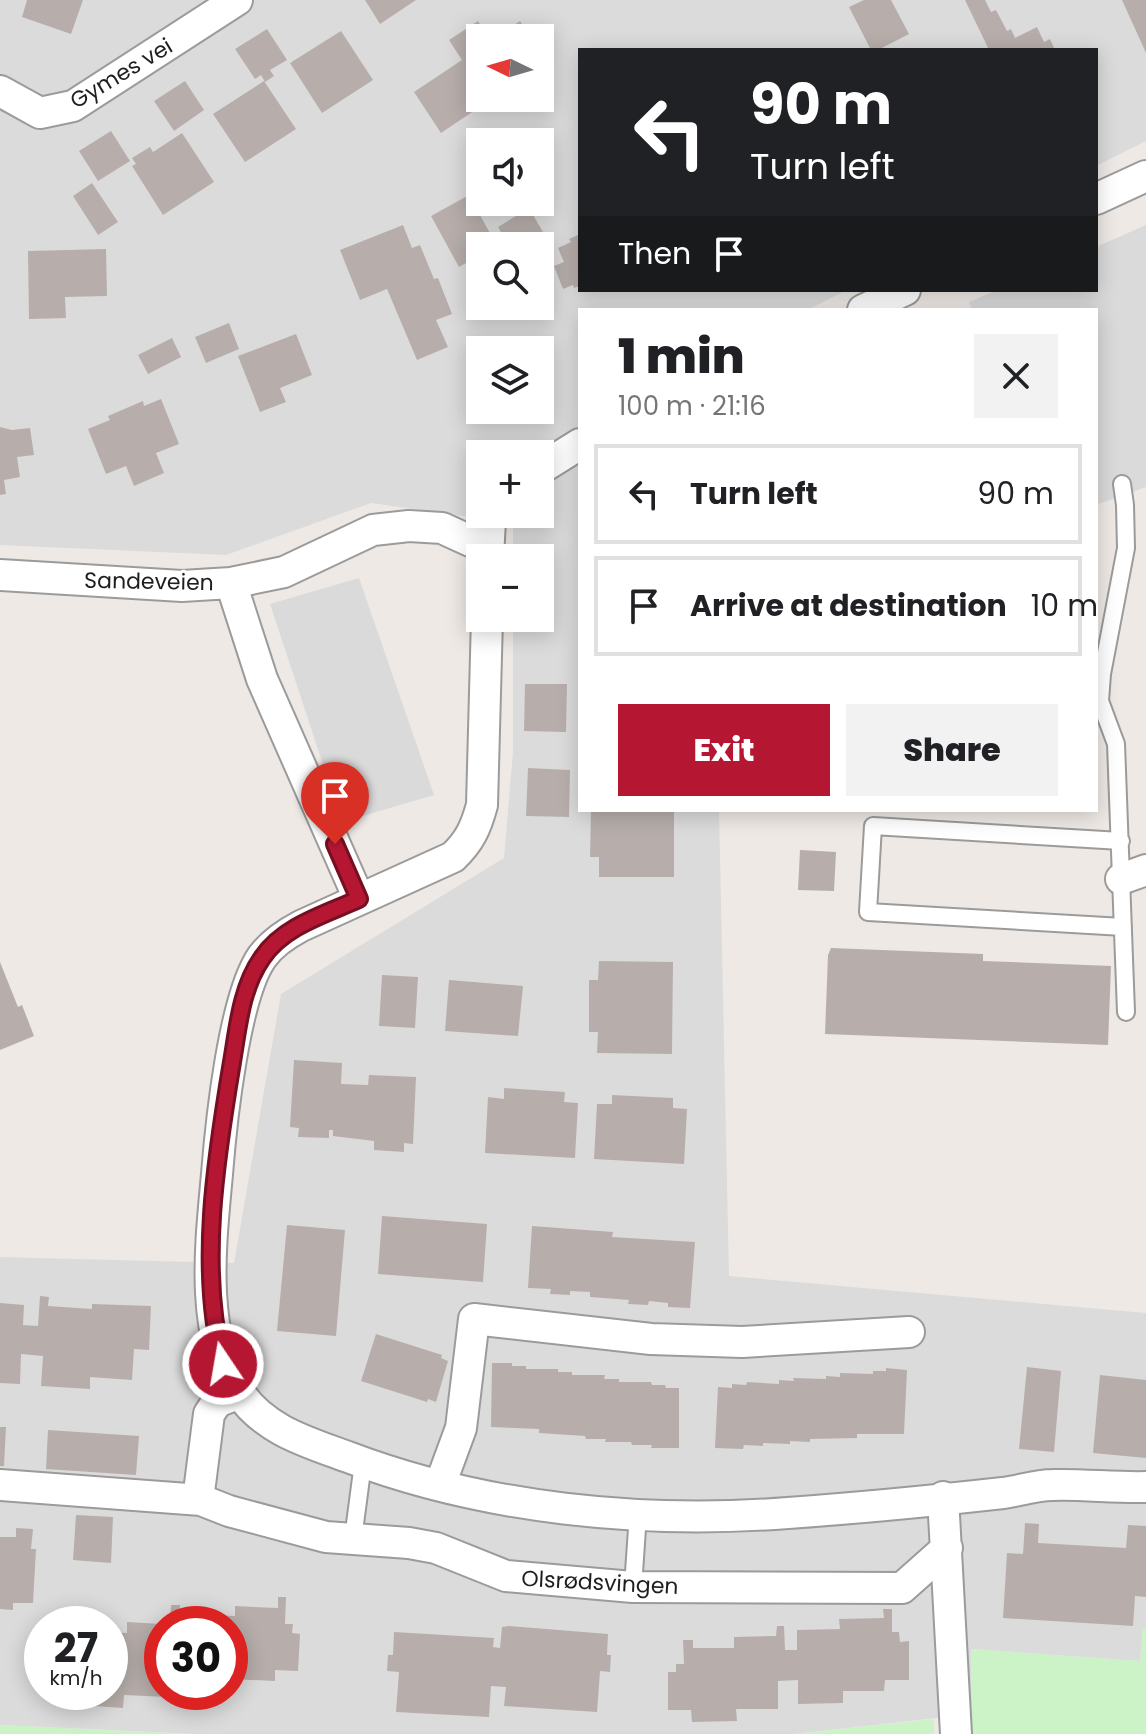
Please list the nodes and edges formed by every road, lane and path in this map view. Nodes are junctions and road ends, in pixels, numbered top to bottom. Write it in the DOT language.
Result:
graph roads {
  1 [pos="237,0"];
  2 [pos="0,91"];
  3 [pos="1146,176"];
  4 [pos="1098,198"];
  5 [pos="901,292"];
  6 [pos="867,308"];
  7 [pos="578,445"];
  8 [pos="554,460"];
  9 [pos="1122,484"];
  10 [pos="471,544"];
  11 [pos="0,575"];
  12 [pos="231,583"];
  13 [pos="487,632"];
  14 [pos="1121,841"];
  15 [pos="1134,875"];
  16 [pos="359,899"];
  17 [pos="1123,927"];
  18 [pos="1126,1012"];
  19 [pos="909,1332"];
  20 [pos="239,1393"];
  21 [pos="363,1463"];
  22 [pos="0,1485"];
  23 [pos="440,1485"];
  24 [pos="1146,1487"];
  25 [pos="943,1497"];
  26 [pos="201,1500"];
  27 [pos="638,1514"];
  28 [pos="353,1539"];
  29 [pos="947,1548"];
  30 [pos="633,1587"];
  31 [pos="956,1734"];
  1 -- 2 [label="street, Gymes vei"];
  3 -- 4 [label="street"];
  5 -- 6 [label="street"];
  7 -- 8 [label="street"];
  9 -- 14 [label="lane"];
  10 -- 12 [label="street, Sandeveien"];
  11 -- 12 [label="street, Sandeveien"];
  12 -- 16 [label="street"];
  13 -- 16 [label="street"];
  14 -- 15 [label="lane"];
  14 -- 17 [label="lane"];
  15 -- 17 [label="lane"];
  16 -- 20 [label="street"];
  17 -- 18 [label="lane"];
  19 -- 23 [label="street"];
  20 -- 21 [label="street"];
  20 -- 26 [label="street"];
  21 -- 23 [label="street"];
  21 -- 28 [label="lane"];
  22 -- 26 [label="street, Olsrødsvingen"];
  23 -- 27 [label="street"];
  24 -- 25 [label="street"];
  25 -- 27 [label="street"];
  25 -- 29 [label="street"];
  26 -- 28 [label="street, Olsrødsvingen"];
  27 -- 30 [label="lane"];
  28 -- 30 [label="street, Olsrødsvingen"];
  29 -- 30 [label="street, Olsrødsvingen"];
  29 -- 31 [label="street"];
}
